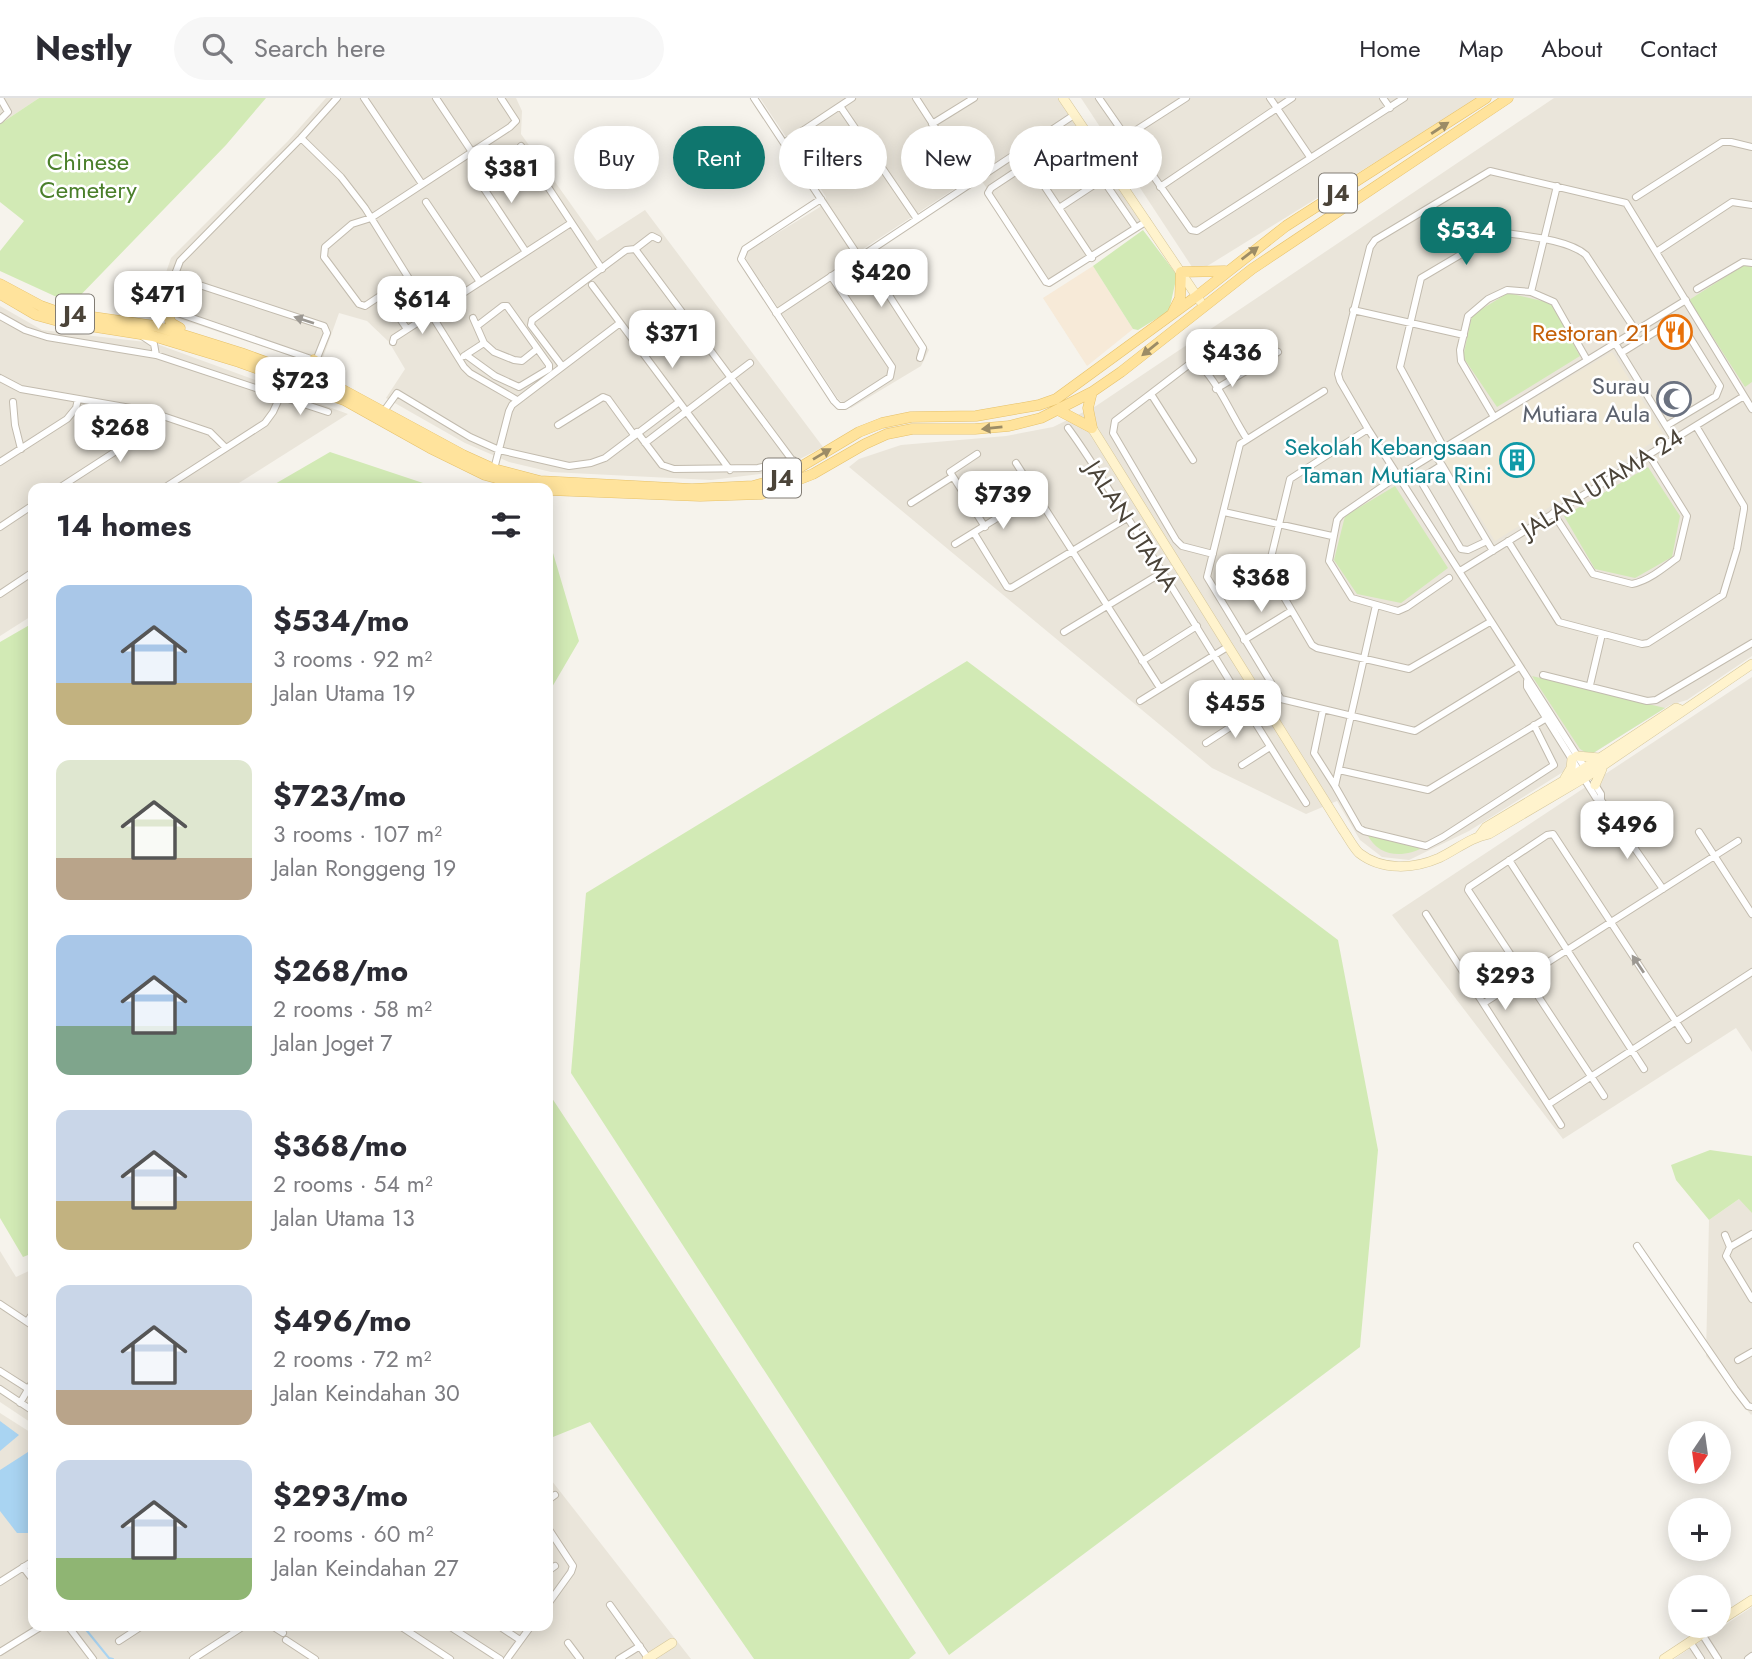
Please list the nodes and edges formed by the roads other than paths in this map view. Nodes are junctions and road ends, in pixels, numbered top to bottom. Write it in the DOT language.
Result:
graph roads {
  1 [pos="0,98"];
  2 [pos="337,98"];
  3 [pos="364,98"];
  4 [pos="436,98"];
  5 [pos="501,98"];
  6 [pos="754,98"];
  7 [pos="852,98"];
  8 [pos="916,98"];
  9 [pos="974,98"];
  10 [pos="1063,98"];
  11 [pos="1099,98"];
  12 [pos="1186,98"];
  13 [pos="1270,98"];
  14 [pos="1292,98"];
  15 [pos="1383,98"];
  16 [pos="1405,98"];
  17 [pos="1486,98"];
  18 [pos="1508,98"];
  19 [pos="839,106"];
  20 [pos="1277,108"];
  21 [pos="1390,108"];
  22 [pos="1074,115"];
  23 [pos="0,120"];
  24 [pos="932,124"];
  25 [pos="809,126"];
  26 [pos="1120,126"];
  27 [pos="1143,126"];
  28 [pos="779,136"];
  29 [pos="302,138"];
  30 [pos="521,146"];
  31 [pos="1752,147"];
  32 [pos="472,152"];
  33 [pos="1310,158"];
  34 [pos="998,166"];
  35 [pos="995,168"];
  36 [pos="473,172"];
  37 [pos="1009,176"];
  38 [pos="1006,178"];
  39 [pos="422,184"];
  40 [pos="1162,186"];
  41 [pos="1557,186"];
  42 [pos="814,189"];
  43 [pos="962,189"];
  44 [pos="1046,189"];
  45 [pos="1088,189"];
  46 [pos="1110,189"];
  47 [pos="1161,189"];
  48 [pos="1636,197"];
  49 [pos="1331,198"];
  50 [pos="821,199"];
  51 [pos="426,202"];
  52 [pos="1752,205"];
  53 [pos="1059,208"];
  54 [pos="1341,211"];
  55 [pos="371,218"];
  56 [pos="916,219"];
  57 [pos="1147,222"];
  58 [pos="571,223"];
  59 [pos="1136,228"];
  60 [pos="658,239"];
  61 [pos="1544,240"];
  62 [pos="635,249"];
  63 [pos="1656,252"];
  64 [pos="526,253"];
  65 [pos="861,256"];
  66 [pos="1092,258"];
  67 [pos="1752,263"];
  68 [pos="602,269"];
  69 [pos="1229,270"];
  70 [pos="1181,272"];
  71 [pos="831,276"];
  72 [pos="174,277"];
  73 [pos="480,282"];
  74 [pos="0,284"];
  75 [pos="592,285"];
  76 [pos="1697,289"];
  77 [pos="1531,292"];
  78 [pos="0,294"];
  79 [pos="1197,296"];
  80 [pos="1686,300"];
  81 [pos="1203,306"];
  82 [pos="164,310"];
  83 [pos="1353,310"];
  84 [pos="776,313"];
  85 [pos="431,314"];
  86 [pos="1172,315"];
  87 [pos="0,316"];
  88 [pos="473,318"];
  89 [pos="620,323"];
  90 [pos="1409,323"];
  91 [pos="126,326"];
  92 [pos="477,326"];
  93 [pos="407,329"];
  94 [pos="1636,331"];
  95 [pos="156,332"];
  96 [pos="1464,335"];
  97 [pos="393,342"];
  98 [pos="214,343"];
  99 [pos="484,343"];
  100 [pos="1615,343"];
  101 [pos="537,349"];
  102 [pos="1278,352"];
  103 [pos="1621,353"];
  104 [pos="156,355"];
  105 [pos="254,357"];
  106 [pos="463,357"];
  107 [pos="920,358"];
  108 [pos="314,360"];
  109 [pos="1587,360"];
  110 [pos="750,363"];
  111 [pos="562,366"];
  112 [pos="290,375"];
  113 [pos="732,377"];
  114 [pos="0,378"];
  115 [pos="1216,389"];
  116 [pos="1324,391"];
  117 [pos="1092,392"];
  118 [pos="1151,394"];
  119 [pos="281,396"];
  120 [pos="1744,396"];
  121 [pos="78,399"];
  122 [pos="517,400"];
  123 [pos="13,402"];
  124 [pos="679,402"];
  125 [pos="1752,409"];
  126 [pos="143,410"];
  127 [pos="1058,410"];
  128 [pos="384,411"];
  129 [pos="328,412"];
  130 [pos="687,412"];
  131 [pos="1494,417"];
  132 [pos="558,425"];
  133 [pos="1667,426"];
  134 [pos="1696,426"];
  135 [pos="1068,428"];
  136 [pos="1092,428"];
  137 [pos="1367,429"];
  138 [pos="635,434"];
  139 [pos="1247,439"];
  140 [pos="1674,439"];
  141 [pos="645,443"];
  142 [pos="226,448"];
  143 [pos="1444,448"];
  144 [pos="21,449"];
  145 [pos="499,450"];
  146 [pos="977,454"];
  147 [pos="1434,454"];
  148 [pos="1648,455"];
  149 [pos="1193,460"];
  150 [pos="0,462"];
  151 [pos="1016,463"];
  152 [pos="796,464"];
  153 [pos="1442,465"];
  154 [pos="730,470"];
  155 [pos="489,472"];
  156 [pos="951,475"];
  157 [pos="1398,476"];
  158 [pos="1389,482"];
  159 [pos="67,483"];
  160 [pos="172,483"];
  161 [pos="517,483"];
  162 [pos="553,490"];
  163 [pos="1036,494"];
  164 [pos="911,503"];
  165 [pos="28,508"];
  166 [pos="1224,512"];
  167 [pos="1553,513"];
  168 [pos="1127,518"];
  169 [pos="1281,524"];
  170 [pos="0,527"];
  171 [pos="985,527"];
  172 [pos="974,533"];
  173 [pos="1332,537"];
  174 [pos="1487,541"];
  175 [pos="1508,541"];
  176 [pos="955,544"];
  177 [pos="1493,551"];
  178 [pos="1073,552"];
  179 [pos="1213,554"];
  180 [pos="1460,571"];
  181 [pos="1163,572"];
  182 [pos="28,575"];
  183 [pos="1449,578"];
  184 [pos="0,594"];
  185 [pos="1376,605"];
  186 [pos="1107,606"];
  187 [pos="1291,611"];
  188 [pos="1490,622"];
  189 [pos="1197,626"];
  190 [pos="1064,632"];
  191 [pos="1602,634"];
  192 [pos="1244,640"];
  193 [pos="1752,643"];
  194 [pos="1229,646"];
  195 [pos="1216,655"];
  196 [pos="1364,659"];
  197 [pos="1142,661"];
  198 [pos="1752,664"];
  199 [pos="1519,667"];
  200 [pos="1543,675"];
  201 [pos="1590,685"];
  202 [pos="1160,688"];
  203 [pos="1140,701"];
  204 [pos="1322,710"];
  205 [pos="1249,715"];
  206 [pos="1351,716"];
  207 [pos="1549,716"];
  208 [pos="1534,725"];
  209 [pos="1206,743"];
  210 [pos="1270,747"];
  211 [pos="1575,757"];
  212 [pos="1604,760"];
  213 [pos="1242,765"];
  214 [pos="1339,770"];
  215 [pos="1585,773"];
  216 [pos="1564,785"];
  217 [pos="1335,786"];
  218 [pos="1593,787"];
  219 [pos="1306,803"];
  220 [pos="1699,832"];
  221 [pos="1738,841"];
  222 [pos="1715,857"];
  223 [pos="1509,860"];
  224 [pos="1663,889"];
  225 [pos="1426,914"];
  226 [pos="1752,914"];
  227 [pos="1610,923"];
  228 [pos="1567,950"];
  229 [pos="1752,972"];
  230 [pos="1525,977"];
  231 [pos="1484,1003"];
  232 [pos="1676,1021"];
  233 [pos="1688,1040"];
  234 [pos="1632,1050"];
  235 [pos="1644,1069"];
  236 [pos="1591,1077"];
  237 [pos="1604,1096"];
  238 [pos="1549,1104"];
  239 [pos="1561,1125"];
  240 [pos="1725,1234"];
  241 [pos="1752,1234"];
  242 [pos="1637,1246"];
  243 [pos="1730,1247"];
  244 [pos="1752,1299"];
  245 [pos="0,1304"];
  246 [pos="28,1323"];
  247 [pos="1752,1352"];
  248 [pos="1738,1360"];
  249 [pos="0,1371"];
  250 [pos="28,1388"];
  251 [pos="0,1389"];
  252 [pos="28,1394"];
  253 [pos="20,1403"];
  254 [pos="1750,1407"];
  255 [pos="28,1408"];
  256 [pos="553,1536"];
  257 [pos="28,1564"];
  258 [pos="23,1567"];
  259 [pos="28,1574"];
  260 [pos="0,1582"];
  261 [pos="553,1596"];
  262 [pos="1752,1600"];
  263 [pos="610,1605"];
  264 [pos="1731,1614"];
  265 [pos="34,1631"];
  266 [pos="72,1631"];
  267 [pos="134,1631"];
  268 [pos="236,1631"];
  269 [pos="278,1631"];
  270 [pos="408,1631"];
  271 [pos="457,1631"];
  272 [pos="506,1631"];
  273 [pos="527,1631"];
  274 [pos="1696,1638"];
  275 [pos="1705,1638"];
  276 [pos="520,1640"];
  277 [pos="119,1641"];
  278 [pos="1690,1642"];
  279 [pos="568,1643"];
  280 [pos="672,1643"];
  281 [pos="640,1646"];
  282 [pos="436,1650"];
  283 [pos="0,1652"];
  284 [pos="93,1659"];
  285 [pos="193,1659"];
  286 [pos="316,1659"];
  287 [pos="431,1659"];
  288 [pos="450,1659"];
  289 [pos="500,1659"];
  290 [pos="507,1659"];
  291 [pos="580,1659"];
  292 [pos="619,1659"];
  293 [pos="647,1659"];
  294 [pos="1664,1659"];
  295 [pos="1701,1659"];
  296 [pos="1718,1659"];
  1 -- 23 [label="street"];
  2 -- 29 [label="street"];
  3 -- 39 [label="street"];
  4 -- 32 [label="street"];
  5 -- 32 [label="street"];
  6 -- 28 [label="street"];
  7 -- 19 [label="street"];
  8 -- 24 [label="street"];
  9 -- 24 [label="street"];
  10 -- 22 [label="street"];
  11 -- 26 [label="street"];
  12 -- 27 [label="street"];
  13 -- 20 [label="street"];
  14 -- 20 [label="street"];
  15 -- 21 [label="street"];
  16 -- 21 [label="street"];
  49 -- 17 [label="main road, J4, one-way"];
  18 -- 54 [label="main road, J4"];
  19 -- 25 [label="street"];
  19 -- 56 [label="street"];
  20 -- 33 [label="street"];
  20 -- 40 [label="street"];
  21 -- 33 [label="street"];
  22 -- 34 [label="street"];
  22 -- 57 [label="street"];
  29 -- 55 [label="street"];
  29 -- 72 [label="street"];
  30 -- 58 [label="street"];
  31 -- 48 [label="street"];
  32 -- 39 [label="street"];
  33 -- 47 [label="street"];
  34 -- 35 [label="street"];
  34 -- 38 [label="street"];
  36 -- 64 [label="street"];
  37 -- 38 [label="street"];
  38 -- 66 [label="street"];
  39 -- 55 [label="street"];
  41 -- 61 [label="street"];
  41 -- 63 [label="street"];
  41 -- 83 [label="street"];
  42 -- 50 [label="street"];
  43 -- 56 [label="street"];
  44 -- 53 [label="street"];
  45 -- 53 [label="street"];
  46 -- 59 [label="street"];
  49 -- 54 [label="main road"];
  69 -- 49 [label="main road, J4, one-way"];
  50 -- 65 [label="street"];
  50 -- 84 [label="street"];
  51 -- 73 [label="street"];
  52 -- 63 [label="street"];
  53 -- 66 [label="street"];
  54 -- 81 [label="main road, J4"];
  55 -- 85 [label="street"];
  55 -- 93 [label="street"];
  56 -- 65 [label="street"];
  57 -- 59 [label="street"];
  57 -- 70 [label="street"];
  58 -- 64 [label="street"];
  58 -- 68 [label="street"];
  59 -- 66 [label="street"];
  60 -- 62 [label="street"];
  61 -- 77 [label="street"];
  61 -- 90 [label="street"];
  61 -- 94 [label="street"];
  62 -- 68 [label="street"];
  62 -- 113 [label="street"];
  63 -- 80 [label="street"];
  64 -- 73 [label="street"];
  65 -- 71 [label="street"];
  65 -- 107 [label="street"];
  67 -- 76 [label="street"];
  68 -- 111 [label="street"];
  69 -- 70 [label="main road"];
  69 -- 79 [label="main road, J4"];
  70 -- 79 [label="street"];
  70 -- 86 [label="main road"];
  71 -- 84 [label="street"];
  71 -- 84 [label="street"];
  72 -- 82 [label="street"];
  108 -- 72 [label="street, one-way"];
  73 -- 85 [label="street"];
  74 -- 91 [label="main road, J4"];
  75 -- 89 [label="street"];
  77 -- 96 [label="street"];
  77 -- 109 [label="street"];
  78 -- 91 [label="main road, J4"];
  79 -- 81 [label="street"];
  79 -- 86 [label="main road, J4"];
  80 -- 94 [label="street"];
  80 -- 120 [label="street"];
  81 -- 117 [label="main road, J4, one-way"];
  82 -- 91 [label="main road"];
  82 -- 95 [label="street"];
  82 -- 98 [label="main road"];
  82 -- 108 [label="street"];
  83 -- 90 [label="street"];
  83 -- 137 [label="street"];
  85 -- 93 [label="street"];
  85 -- 106 [label="street"];
  152 -- 86 [label="main road, J4, one-way"];
  87 -- 104 [label="street"];
  88 -- 92 [label="street"];
  89 -- 111 [label="street"];
  89 -- 124 [label="street"];
  90 -- 96 [label="street"];
  90 -- 143 [label="street"];
  91 -- 95 [label="main road, J4"];
  91 -- 104 [label="street"];
  92 -- 99 [label="street"];
  92 -- 101 [label="street"];
  93 -- 97 [label="street"];
  94 -- 100 [label="street"];
  95 -- 98 [label="main road, J4"];
  95 -- 112 [label="main road, J4"];
  96 -- 131 [label="street"];
  98 -- 105 [label="main road, J4"];
  99 -- 101 [label="street"];
  99 -- 106 [label="street"];
  100 -- 103 [label="street"];
  100 -- 109 [label="street"];
  101 -- 106 [label="street"];
  102 -- 115 [label="street"];
  103 -- 133 [label="street"];
  103 -- 133 [label="street"];
  104 -- 119 [label="street"];
  105 -- 108 [label="main road"];
  105 -- 112 [label="main road, J4"];
  106 -- 122 [label="street"];
  109 -- 131 [label="street"];
  110 -- 113 [label="street"];
  111 -- 122 [label="street"];
  112 -- 119 [label="street"];
  112 -- 128 [label="main road, J4"];
  112 -- 155 [label="main road, J4"];
  113 -- 130 [label="street"];
  113 -- 152 [label="street"];
  114 -- 121 [label="street"];
  115 -- 118 [label="street"];
  115 -- 139 [label="street"];
  116 -- 139 [label="street"];
  117 -- 127 [label="main road, J4"];
  117 -- 136 [label="main road"];
  118 -- 149 [label="street"];
  118 -- 179 [label="street"];
  119 -- 129 [label="street"];
  119 -- 142 [label="street"];
  120 -- 125 [label="street"];
  120 -- 134 [label="street, JALAN UTAMA 24"];
  121 -- 126 [label="street"];
  121 -- 144 [label="street"];
  122 -- 145 [label="street"];
  123 -- 144 [label="street"];
  124 -- 130 [label="street"];
  124 -- 138 [label="street"];
  126 -- 142 [label="street"];
  126 -- 159 [label="street"];
  127 -- 136 [label="main road"];
  127 -- 162 [label="main road, J4, one-way"];
  128 -- 145 [label="street"];
  128 -- 155 [label="main road, J4"];
  130 -- 141 [label="street"];
  130 -- 154 [label="street"];
  131 -- 143 [label="street"];
  132 -- 138 [label="street"];
  133 -- 140 [label="street"];
  134 -- 140 [label="street, JALAN UTAMA 24"];
  134 -- 191 [label="street"];
  135 -- 168 [label="street, JALAN UTAMA"];
  136 -- 194 [label="street"];
  137 -- 157 [label="street"];
  137 -- 169 [label="street"];
  138 -- 141 [label="street"];
  138 -- 145 [label="street"];
  139 -- 166 [label="street"];
  140 -- 148 [label="street, JALAN UTAMA 24"];
  141 -- 154 [label="street"];
  142 -- 160 [label="street"];
  143 -- 147 [label="street"];
  144 -- 150 [label="street"];
  145 -- 155 [label="street"];
  146 -- 156 [label="street"];
  147 -- 153 [label="street"];
  147 -- 157 [label="street"];
  148 -- 167 [label="street, JALAN UTAMA 24"];
  148 -- 167 [label="street"];
  151 -- 163 [label="street"];
  152 -- 154 [label="street"];
  152 -- 155 [label="main road, J4"];
  153 -- 174 [label="street"];
  153 -- 174 [label="street"];
  155 -- 161 [label="main road, J4"];
  156 -- 164 [label="street"];
  156 -- 171 [label="street"];
  157 -- 180 [label="street"];
  158 -- 173 [label="street"];
  163 -- 171 [label="street"];
  163 -- 178 [label="street"];
  165 -- 170 [label="street"];
  166 -- 169 [label="street"];
  166 -- 179 [label="street"];
  167 -- 175 [label="street, JALAN UTAMA 24"];
  168 -- 178 [label="street"];
  168 -- 181 [label="street, JALAN UTAMA"];
  169 -- 173 [label="street"];
  169 -- 187 [label="street"];
  171 -- 172 [label="street"];
  172 -- 176 [label="street"];
  172 -- 178 [label="street"];
  173 -- 185 [label="street"];
  174 -- 177 [label="street"];
  175 -- 177 [label="street, JALAN UTAMA 24"];
  175 -- 191 [label="street"];
  177 -- 180 [label="street, JALAN UTAMA 24"];
  178 -- 186 [label="street"];
  179 -- 192 [label="street"];
  180 -- 188 [label="street"];
  181 -- 186 [label="street"];
  181 -- 189 [label="street, JALAN UTAMA"];
  182 -- 184 [label="street"];
  183 -- 185 [label="street"];
  185 -- 196 [label="street"];
  186 -- 190 [label="street"];
  186 -- 197 [label="street"];
  187 -- 192 [label="street"];
  187 -- 196 [label="street"];
  188 -- 196 [label="street"];
  188 -- 199 [label="street"];
  189 -- 195 [label="street, JALAN UTAMA"];
  189 -- 197 [label="street"];
  191 -- 201 [label="street"];
  192 -- 204 [label="street"];
  193 -- 201 [label="street"];
  194 -- 195 [label="street"];
  194 -- 216 [label="street"];
  195 -- 202 [label="street"];
  195 -- 205 [label="street, JALAN UTAMA"];
  196 -- 206 [label="street"];
  197 -- 202 [label="street"];
  198 -- 212 [label="street"];
  199 -- 206 [label="street"];
  199 -- 207 [label="street"];
  200 -- 201 [label="street"];
  202 -- 203 [label="street"];
  204 -- 206 [label="street"];
  204 -- 217 [label="street"];
  205 -- 209 [label="street"];
  205 -- 210 [label="street, JALAN UTAMA"];
  206 -- 214 [label="street"];
  207 -- 208 [label="street"];
  207 -- 211 [label="street"];
  208 -- 214 [label="street"];
  208 -- 217 [label="street"];
  210 -- 213 [label="street"];
  210 -- 219 [label="street, JALAN UTAMA"];
  211 -- 212 [label="street"];
  211 -- 215 [label="street"];
  211 -- 216 [label="street"];
  212 -- 215 [label="street"];
  212 -- 218 [label="street"];
  214 -- 217 [label="street"];
  215 -- 216 [label="street"];
  215 -- 218 [label="street"];
  216 -- 218 [label="street"];
  218 -- 224 [label="street"];
  220 -- 222 [label="street"];
  221 -- 222 [label="street"];
  222 -- 224 [label="street"];
  222 -- 226 [label="street"];
  223 -- 227 [label="street"];
  223 -- 228 [label="street"];
  223 -- 230 [label="street"];
  224 -- 227 [label="street"];
  225 -- 231 [label="street"];
  227 -- 228 [label="street"];
  232 -- 227 [label="street, one-way"];
  228 -- 230 [label="street"];
  228 -- 234 [label="street"];
  229 -- 232 [label="street"];
  230 -- 231 [label="street"];
  230 -- 236 [label="street"];
  231 -- 238 [label="street"];
  232 -- 233 [label="street"];
  232 -- 234 [label="street"];
  234 -- 235 [label="street"];
  234 -- 236 [label="street"];
  236 -- 237 [label="street"];
  236 -- 238 [label="street"];
  238 -- 239 [label="street"];
  240 -- 243 [label="street"];
  241 -- 243 [label="street"];
  242 -- 254 [label="street"];
  243 -- 244 [label="street"];
  245 -- 246 [label="street"];
  247 -- 248 [label="street"];
  249 -- 250 [label="street"];
  251 -- 253 [label="street"];
  252 -- 253 [label="street"];
  253 -- 255 [label="street"];
  256 -- 261 [label="street"];
  257 -- 258 [label="street"];
  258 -- 259 [label="street"];
  258 -- 260 [label="street"];
  262 -- 264 [label="street"];
  263 -- 281 [label="street"];
  265 -- 283 [label="street"];
  266 -- 284 [label="street"];
  267 -- 277 [label="street"];
  268 -- 285 [label="street"];
  269 -- 286 [label="street"];
  270 -- 282 [label="street"];
  271 -- 289 [label="street"];
  272 -- 276 [label="street"];
  273 -- 276 [label="street"];
  274 -- 278 [label="street"];
  275 -- 296 [label="street"];
  276 -- 290 [label="street"];
  278 -- 294 [label="street"];
  278 -- 295 [label="street"];
  279 -- 291 [label="street"];
  280 -- 293 [label="street"];
  281 -- 292 [label="street"];
  281 -- 293 [label="street"];
  282 -- 287 [label="street"];
  282 -- 288 [label="street"];
}
